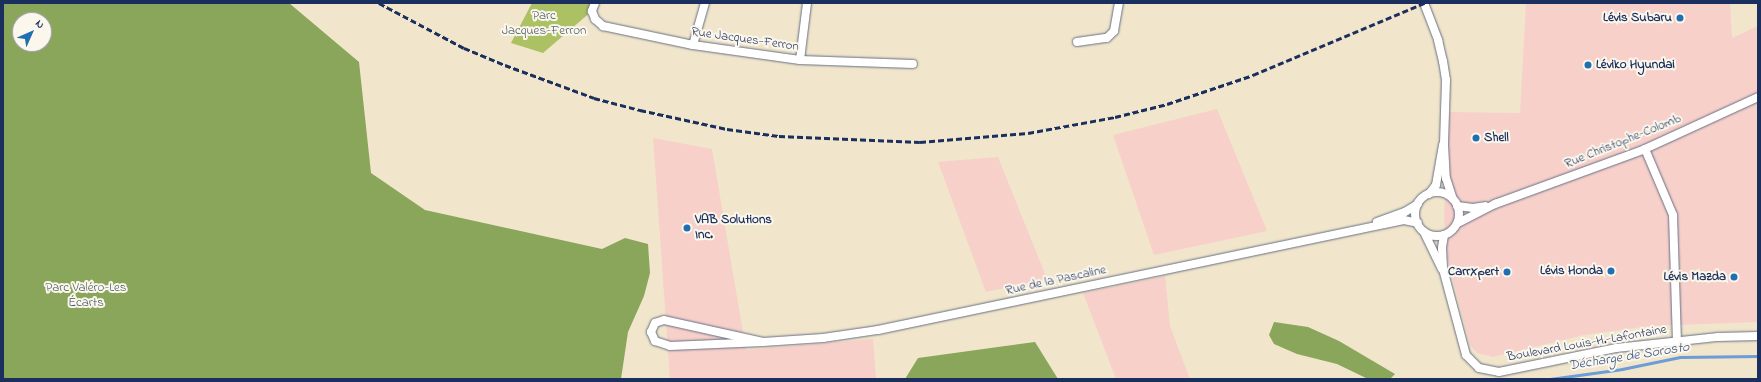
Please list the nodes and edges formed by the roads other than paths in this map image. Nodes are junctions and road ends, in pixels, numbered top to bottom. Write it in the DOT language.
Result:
graph roads {
  1 [pos="595,3"];
  2 [pos="705,3"];
  3 [pos="807,3"];
  4 [pos="1119,3"];
  5 [pos="1424,3"];
  6 [pos="1077,42"];
  7 [pos="693,45"];
  8 [pos="800,60"];
  9 [pos="913,64"];
  10 [pos="1758,97"];
  11 [pos="1444,144"];
  12 [pos="1645,148"];
  13 [pos="1429,194"];
  14 [pos="1455,202"];
  15 [pos="1418,204"];
  16 [pos="1495,204"];
  17 [pos="1418,223"];
  18 [pos="1458,223"];
  19 [pos="1352,232"];
  20 [pos="1424,232"];
  21 [pos="1444,235"];
  22 [pos="1443,270"];
  23 [pos="1758,336"];
  24 [pos="1677,341"];
  25 [pos="763,342"];
  1 -- 7 [label="street, Rue Jacques-Ferron"];
  2 -- 7 [label="street"];
  3 -- 8 [label="street"];
  4 -- 6 [label="street"];
  5 -- 11 [label="street"];
  7 -- 8 [label="street, Rue Jacques-Ferron"];
  8 -- 9 [label="street, Rue Jacques-Ferron"];
  10 -- 12 [label="street, Rue Christophe-Colomb"];
  11 -- 13 [label="street"];
  11 -- 14 [label="street"];
  12 -- 16 [label="street, Rue Christophe-Colomb"];
  12 -- 24 [label="street"];
  13 -- 14 [label="street"];
  13 -- 15 [label="street"];
  14 -- 16 [label="street, Rue Christophe-Colomb"];
  14 -- 18 [label="street"];
  15 -- 17 [label="street"];
  15 -- 19 [label="street, Rue de la Pascaline"];
  16 -- 18 [label="street, Rue Christophe-Colomb"];
  17 -- 19 [label="street, Rue de la Pascaline"];
  17 -- 20 [label="street"];
  18 -- 21 [label="street"];
  19 -- 25 [label="street, Rue de la Pascaline"];
  20 -- 21 [label="street"];
  20 -- 22 [label="street, Boulevard Louis-H.-Lafontaine"];
  21 -- 22 [label="street, Boulevard Louis-H.-Lafontaine"];
  22 -- 24 [label="street, Boulevard Louis-H.-Lafontaine"];
  23 -- 24 [label="street, Boulevard Louis-H.-Lafontaine"];
  25 -- 25 [label="street, Rue de la Pascaline"];
}
